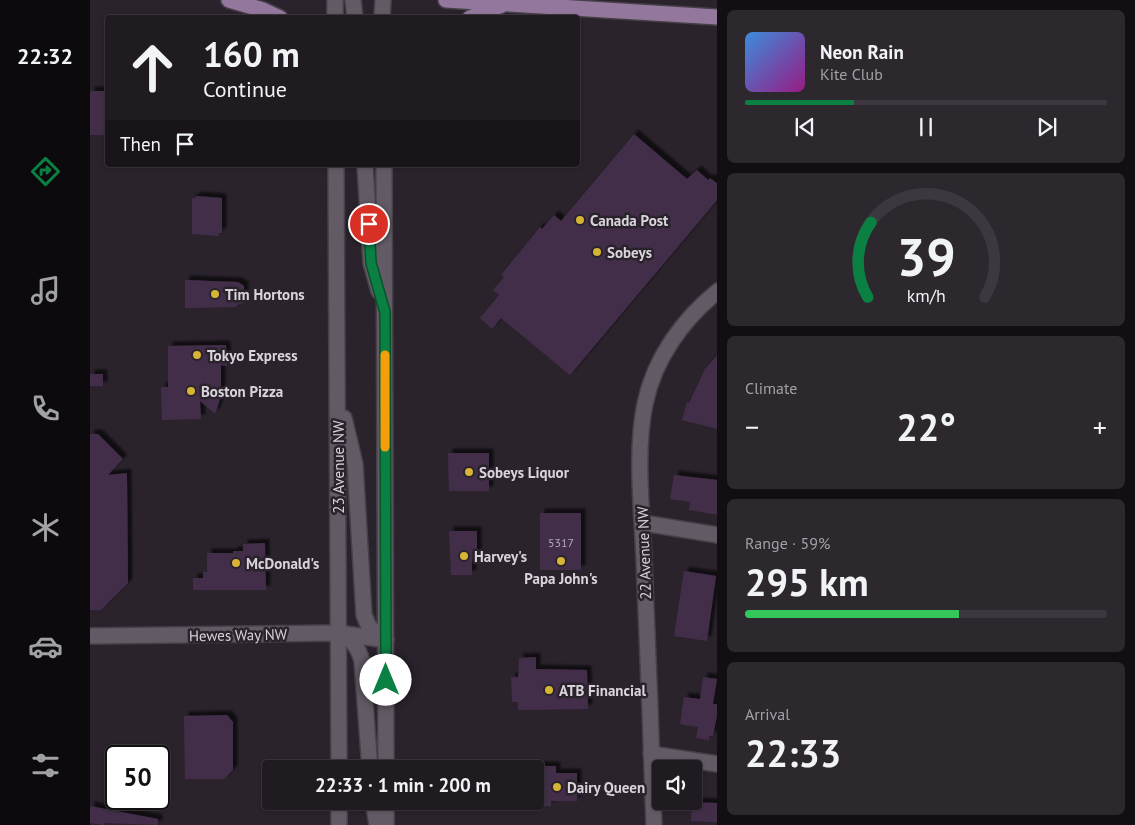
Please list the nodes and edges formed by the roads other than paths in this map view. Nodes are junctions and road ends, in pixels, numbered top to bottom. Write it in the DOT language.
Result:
graph roads {
  1 [pos="230,0"];
  2 [pos="335,0"];
  3 [pos="353,0"];
  4 [pos="383,0"];
  5 [pos="446,0"];
  6 [pos="503,4"];
  7 [pos="274,15"];
  8 [pos="335,15"];
  9 [pos="355,15"];
  10 [pos="382,15"];
  11 [pos="477,15"];
  12 [pos="717,17"];
  13 [pos="336,167"];
  14 [pos="365,167"];
  15 [pos="384,167"];
  16 [pos="712,296"];
  17 [pos="385,312"];
  18 [pos="338,392"];
  19 [pos="643,523"];
  20 [pos="717,535"];
  21 [pos="339,633"];
  22 [pos="90,636"];
  23 [pos="386,640"];
  24 [pos="652,754"];
  25 [pos="339,760"];
  26 [pos="369,760"];
  27 [pos="386,760"];
  28 [pos="717,764"];
  29 [pos="339,810"];
  30 [pos="374,810"];
  31 [pos="386,810"];
  32 [pos="339,825"];
  33 [pos="377,825"];
  34 [pos="386,825"];
  35 [pos="654,825"];
  1 -- 7 [label="main road"];
  2 -- 8 [label="main road"];
  3 -- 9 [label="main road"];
  4 -- 10 [label="main road"];
  5 -- 6 [label="main road"];
  6 -- 11 [label="main road"];
  6 -- 12 [label="main road"];
  13 -- 18 [label="main road, 23 Avenue NW"];
  14 -- 17 [label="main road"];
  15 -- 17 [label="main road"];
  16 -- 19 [label="main road, 22 Avenue NW"];
  17 -- 23 [label="main road"];
  18 -- 21 [label="main road, 23 Avenue NW"];
  18 -- 23 [label="main road"];
  19 -- 20 [label="main road"];
  19 -- 24 [label="main road, 22 Avenue NW"];
  21 -- 22 [label="main road, Hewes Way NW"];
  21 -- 23 [label="main road, Hewes Way NW"];
  21 -- 25 [label="main road, 23 Avenue NW"];
  21 -- 26 [label="main road"];
  23 -- 27 [label="main road"];
  24 -- 28 [label="main road"];
  24 -- 35 [label="main road, 22 Avenue NW"];
  29 -- 32 [label="main road"];
  30 -- 33 [label="main road"];
  31 -- 34 [label="main road"];
}
